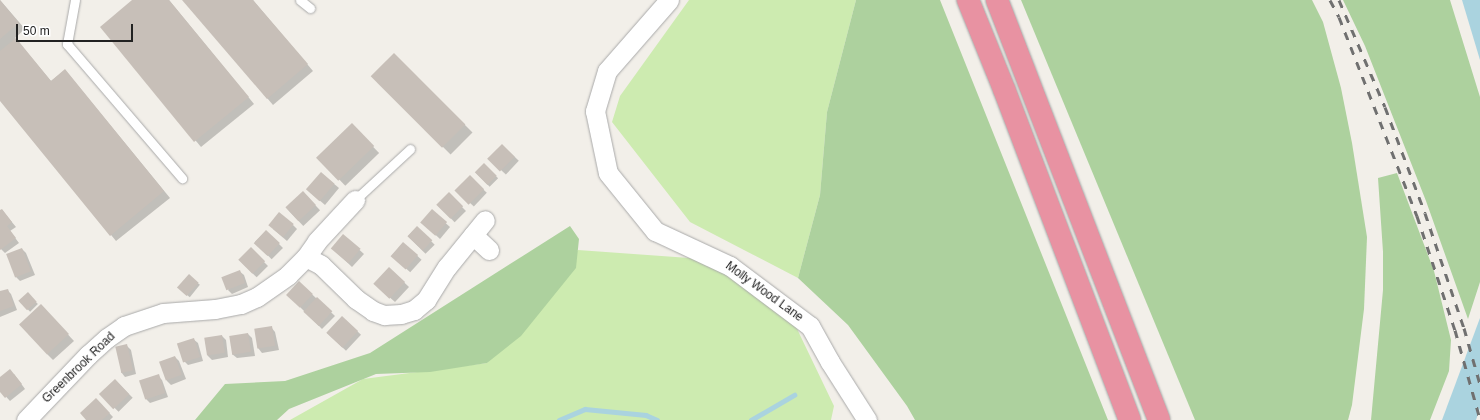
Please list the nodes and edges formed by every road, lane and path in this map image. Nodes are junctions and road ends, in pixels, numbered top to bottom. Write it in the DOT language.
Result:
graph roads {
  1 [pos="74,0"];
  2 [pos="300,0"];
  3 [pos="669,0"];
  4 [pos="968,0"];
  5 [pos="997,0"];
  6 [pos="310,8"];
  7 [pos="410,149"];
  8 [pos="182,178"];
  9 [pos="355,200"];
  10 [pos="485,220"];
  11 [pos="472,235"];
  12 [pos="489,250"];
  13 [pos="306,257"];
  14 [pos="26,420"];
  15 [pos="867,420"];
  16 [pos="1130,420"];
  17 [pos="1159,420"];
  1 -- 8 [label="lane"];
  2 -- 6 [label="lane"];
  3 -- 15 [label="street, Molly Wood Lane"];
  4 -- 16 [label="highway"];
  5 -- 17 [label="highway"];
  7 -- 9 [label="lane"];
  9 -- 13 [label="street, Greenbrook Road"];
  10 -- 11 [label="street"];
  11 -- 12 [label="street"];
  11 -- 13 [label="street"];
  13 -- 14 [label="street, Greenbrook Road"];
}
